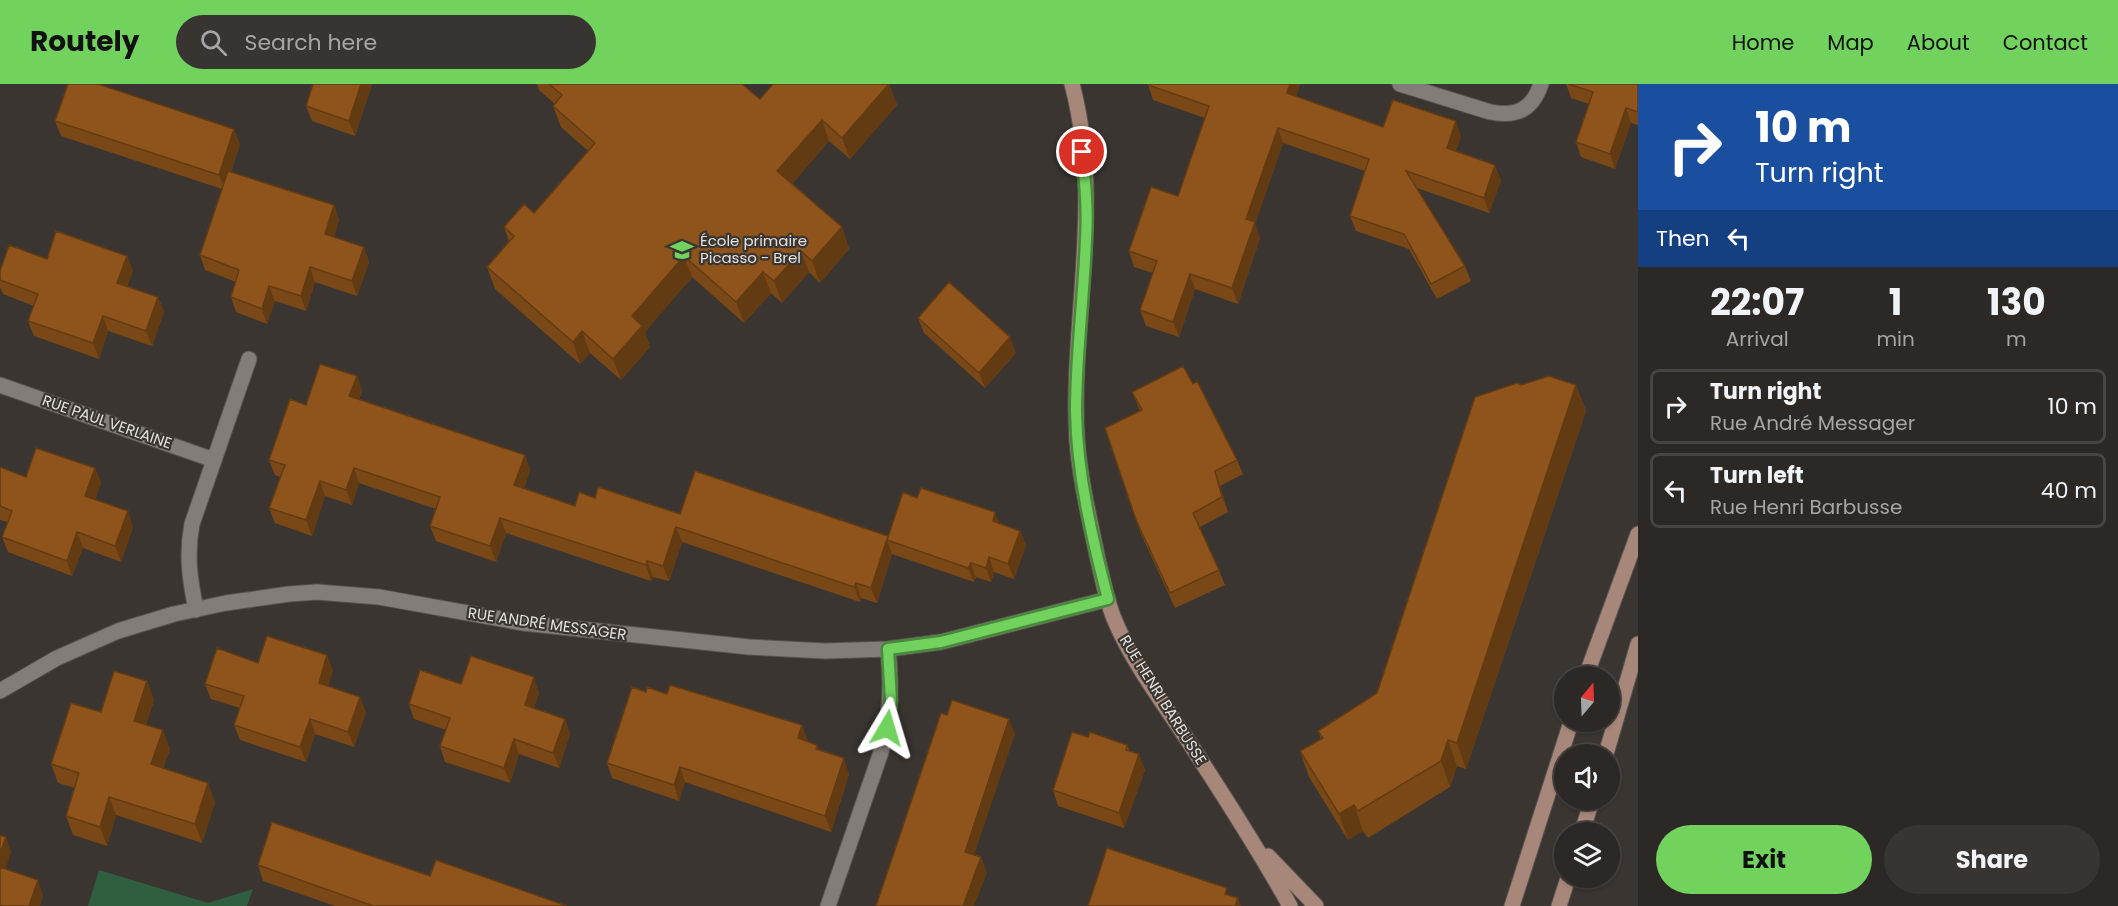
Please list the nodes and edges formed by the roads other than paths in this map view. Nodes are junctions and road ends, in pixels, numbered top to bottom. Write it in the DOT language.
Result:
graph roads {
  1 [pos="1072,84"];
  2 [pos="1400,84"];
  3 [pos="1541,84"];
  4 [pos="249,359"];
  5 [pos="0,385"];
  6 [pos="214,460"];
  7 [pos="1638,534"];
  8 [pos="1108,599"];
  9 [pos="196,610"];
  10 [pos="1638,644"];
  11 [pos="888,649"];
  12 [pos="1590,666"];
  13 [pos="0,691"];
  14 [pos="1568,732"];
  15 [pos="1608,744"];
  16 [pos="1254,841"];
  17 [pos="1565,888"];
  18 [pos="828,906"];
  19 [pos="1290,906"];
  20 [pos="1316,906"];
  21 [pos="1512,906"];
  22 [pos="1559,906"];
  1 -- 8 [label="street, RUE HENRI BARBUSSE"];
  2 -- 3 [label="street"];
  4 -- 6 [label="street"];
  5 -- 6 [label="street, RUE PAUL VERLAINE"];
  6 -- 9 [label="street"];
  7 -- 12 [label="street"];
  8 -- 11 [label="street, RUE ANDRÉ MESSAGER"];
  8 -- 16 [label="street, RUE HENRI BARBUSSE"];
  9 -- 11 [label="street, RUE ANDRÉ MESSAGER"];
  9 -- 13 [label="street, RUE ANDRÉ MESSAGER"];
  10 -- 15 [label="street"];
  11 -- 18 [label="street"];
  14 -- 21 [label="street"];
  16 -- 19 [label="street, RUE HENRI BARBUSSE"];
  16 -- 20 [label="street, RUE HENRI BARBUSSE"];
  17 -- 22 [label="street"];
}
